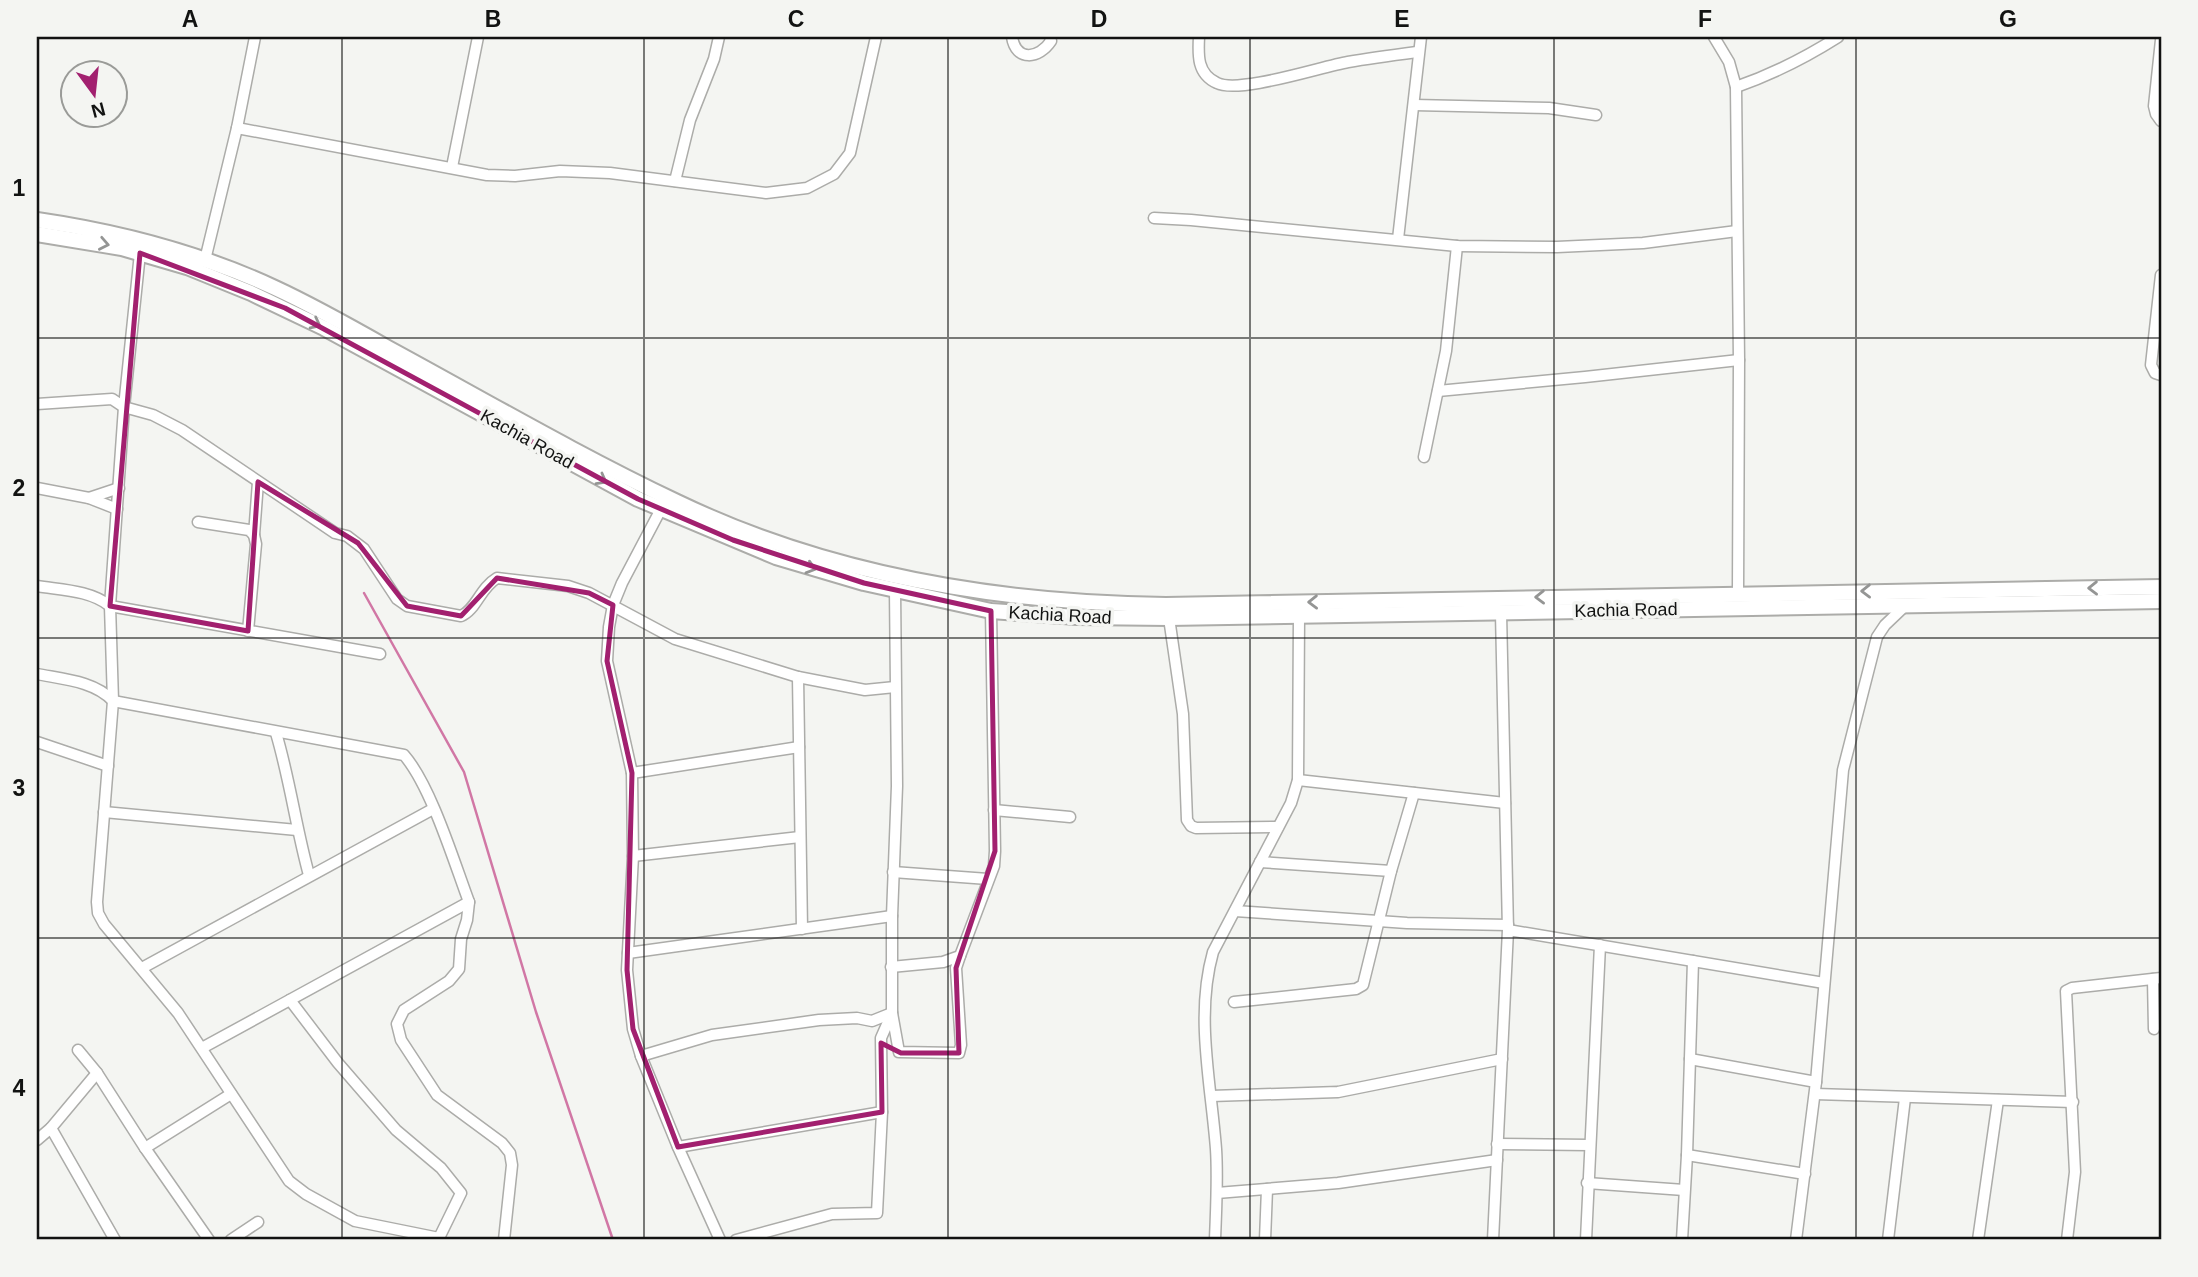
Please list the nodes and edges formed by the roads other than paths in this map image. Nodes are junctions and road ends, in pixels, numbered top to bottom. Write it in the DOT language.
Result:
graph roads {
  1 [pos="255,37"];
  2 [pos="478,37"];
  3 [pos="719,37"];
  4 [pos="876,37"];
  5 [pos="1012,37"];
  6 [pos="1050,37"];
  7 [pos="1199,37"];
  8 [pos="1421,37"];
  9 [pos="1714,37"];
  10 [pos="1838,37"];
  11 [pos="2161,40"];
  12 [pos="1418,52"];
  13 [pos="1736,87"];
  14 [pos="1414,105"];
  15 [pos="1596,115"];
  16 [pos="2161,121"];
  17 [pos="237,128"];
  18 [pos="452,167"];
  19 [pos="675,181"];
  20 [pos="1154,218"];
  21 [pos="37,220"];
  22 [pos="1737,231"];
  23 [pos="37,234"];
  24 [pos="1398,239"];
  25 [pos="1457,246"];
  26 [pos="140,253"];
  27 [pos="205,260"];
  28 [pos="2161,275"];
  29 [pos="1739,360"];
  30 [pos="2161,375"];
  31 [pos="1438,391"];
  32 [pos="37,404"];
  33 [pos="124,407"];
  34 [pos="1424,457"];
  35 [pos="258,482"];
  36 [pos="37,488"];
  37 [pos="119,488"];
  38 [pos="89,498"];
  39 [pos="117,509"];
  40 [pos="661,509"];
  41 [pos="198,523"];
  42 [pos="254,535"];
  43 [pos="37,586"];
  44 [pos="2161,587"];
  45 [pos="895,590"];
  46 [pos="1738,593"];
  47 [pos="2161,601"];
  48 [pos="613,605"];
  49 [pos="110,606"];
  50 [pos="1906,606"];
  51 [pos="991,611"];
  52 [pos="1501,612"];
  53 [pos="1299,616"];
  54 [pos="1169,618"];
  55 [pos="248,631"];
  56 [pos="380,654"];
  57 [pos="37,674"];
  58 [pos="798,677"];
  59 [pos="895,687"];
  60 [pos="113,701"];
  61 [pos="276,733"];
  62 [pos="37,743"];
  63 [pos="799,747"];
  64 [pos="108,766"];
  65 [pos="632,773"];
  66 [pos="1298,780"];
  67 [pos="1415,793"];
  68 [pos="1505,803"];
  69 [pos="433,809"];
  70 [pos="995,810"];
  71 [pos="104,812"];
  72 [pos="1070,817"];
  73 [pos="1278,827"];
  74 [pos="297,830"];
  75 [pos="800,837"];
  76 [pos="633,856"];
  77 [pos="1260,862"];
  78 [pos="1391,871"];
  79 [pos="893,872"];
  80 [pos="309,875"];
  81 [pos="988,879"];
  82 [pos="469,902"];
  83 [pos="1235,911"];
  84 [pos="891,916"];
  85 [pos="1379,921"];
  86 [pos="1508,927"];
  87 [pos="802,929"];
  88 [pos="1600,945"];
  89 [pos="628,953"];
  90 [pos="960,956"];
  91 [pos="1693,961"];
  92 [pos="891,967"];
  93 [pos="142,968"];
  94 [pos="2157,978"];
  95 [pos="1824,983"];
  96 [pos="289,1000"];
  97 [pos="1234,1002"];
  98 [pos="892,1013"];
  99 [pos="2154,1029"];
  100 [pos="202,1048"];
  101 [pos="78,1050"];
  102 [pos="641,1056"];
  103 [pos="1502,1059"];
  104 [pos="1690,1059"];
  105 [pos="97,1073"];
  106 [pos="1816,1082"];
  107 [pos="231,1094"];
  108 [pos="1815,1094"];
  109 [pos="1211,1096"];
  110 [pos="1905,1098"];
  111 [pos="1998,1100"];
  112 [pos="2073,1102"];
  113 [pos="881,1112"];
  114 [pos="51,1128"];
  115 [pos="37,1140"];
  116 [pos="1497,1143"];
  117 [pos="1589,1145"];
  118 [pos="678,1147"];
  119 [pos="145,1148"];
  120 [pos="1687,1155"];
  121 [pos="1497,1160"];
  122 [pos="1805,1174"];
  123 [pos="1587,1183"];
  124 [pos="1267,1189"];
  125 [pos="1684,1190"];
  126 [pos="1217,1193"];
  127 [pos="258,1222"];
  128 [pos="440,1239"];
  129 [pos="116,1240"];
  130 [pos="209,1240"];
  131 [pos="231,1240"];
  132 [pos="504,1240"];
  133 [pos="720,1240"];
  134 [pos="736,1240"];
  135 [pos="1215,1240"];
  136 [pos="1265,1240"];
  137 [pos="1493,1240"];
  138 [pos="1586,1240"];
  139 [pos="1682,1240"];
  140 [pos="1796,1240"];
  141 [pos="1888,1240"];
  142 [pos="1978,1240"];
  143 [pos="2067,1240"];
  1 -- 17 [label="street"];
  2 -- 18 [label="street"];
  3 -- 19 [label="street"];
  4 -- 19 [label="street"];
  5 -- 6 [label="street"];
  7 -- 12 [label="street"];
  8 -- 12 [label="street"];
  9 -- 13 [label="street"];
  10 -- 13 [label="street"];
  11 -- 16 [label="street"];
  12 -- 14 [label="street"];
  13 -- 22 [label="street"];
  14 -- 15 [label="street"];
  14 -- 24 [label="street"];
  17 -- 18 [label="street"];
  17 -- 27 [label="street"];
  18 -- 19 [label="street"];
  20 -- 24 [label="street"];
  21 -- 27 [label="highway, Kachia Road"];
  22 -- 25 [label="street"];
  22 -- 29 [label="street"];
  23 -- 26 [label="highway, Kachia Road, one-way"];
  24 -- 25 [label="street"];
  25 -- 31 [label="street"];
  26 -- 33 [label="street"];
  26 -- 40 [label="highway, Kachia Road, one-way"];
  46 -- 27 [label="highway, Kachia Road, one-way"];
  28 -- 30 [label="street"];
  29 -- 31 [label="street"];
  29 -- 46 [label="street"];
  31 -- 34 [label="street"];
  32 -- 33 [label="street"];
  33 -- 35 [label="street"];
  33 -- 37 [label="street"];
  35 -- 42 [label="street"];
  35 -- 48 [label="street"];
  36 -- 38 [label="street"];
  37 -- 38 [label="street"];
  37 -- 39 [label="street"];
  38 -- 39 [label="street"];
  39 -- 49 [label="street"];
  40 -- 45 [label="highway, Kachia Road, one-way"];
  40 -- 48 [label="street"];
  41 -- 42 [label="street"];
  42 -- 55 [label="street"];
  43 -- 49 [label="street"];
  44 -- 46 [label="highway, Kachia Road, one-way"];
  45 -- 51 [label="highway, Kachia Road"];
  45 -- 59 [label="street"];
  47 -- 50 [label="highway, Kachia Road"];
  48 -- 58 [label="street"];
  48 -- 65 [label="street"];
  49 -- 55 [label="street"];
  49 -- 60 [label="street"];
  50 -- 52 [label="highway, Kachia Road"];
  50 -- 95 [label="street"];
  51 -- 54 [label="highway, Kachia Road"];
  51 -- 70 [label="street"];
  52 -- 53 [label="highway, Kachia Road"];
  52 -- 68 [label="street"];
  53 -- 54 [label="highway, Kachia Road"];
  53 -- 66 [label="street"];
  54 -- 73 [label="street"];
  55 -- 56 [label="street"];
  57 -- 60 [label="street"];
  58 -- 59 [label="street"];
  58 -- 63 [label="street"];
  59 -- 79 [label="street"];
  60 -- 61 [label="street"];
  60 -- 64 [label="street"];
  61 -- 69 [label="street"];
  61 -- 74 [label="street"];
  62 -- 64 [label="street"];
  63 -- 65 [label="street"];
  63 -- 75 [label="street"];
  64 -- 71 [label="street"];
  65 -- 76 [label="street"];
  66 -- 67 [label="street"];
  66 -- 73 [label="street"];
  67 -- 68 [label="street"];
  67 -- 78 [label="street"];
  68 -- 86 [label="street"];
  69 -- 80 [label="street"];
  69 -- 82 [label="street"];
  70 -- 72 [label="street"];
  70 -- 81 [label="street"];
  71 -- 74 [label="street"];
  71 -- 93 [label="street"];
  73 -- 77 [label="street"];
  74 -- 80 [label="street"];
  75 -- 76 [label="street"];
  75 -- 87 [label="street"];
  76 -- 89 [label="street"];
  77 -- 78 [label="street"];
  77 -- 83 [label="street"];
  78 -- 85 [label="street"];
  79 -- 81 [label="street"];
  79 -- 84 [label="street"];
  80 -- 93 [label="street"];
  81 -- 90 [label="street"];
  82 -- 96 [label="street"];
  82 -- 132 [label="street"];
  83 -- 85 [label="street"];
  83 -- 109 [label="street"];
  84 -- 87 [label="street"];
  84 -- 92 [label="street"];
  85 -- 86 [label="street"];
  85 -- 97 [label="street"];
  86 -- 88 [label="street"];
  86 -- 103 [label="street"];
  87 -- 89 [label="street"];
  88 -- 91 [label="street"];
  88 -- 117 [label="street"];
  89 -- 102 [label="street"];
  90 -- 92 [label="street"];
  90 -- 98 [label="street"];
  91 -- 95 [label="street"];
  91 -- 104 [label="street"];
  92 -- 98 [label="street"];
  93 -- 100 [label="street"];
  94 -- 99 [label="street"];
  94 -- 112 [label="street"];
  95 -- 106 [label="street"];
  96 -- 100 [label="street"];
  96 -- 128 [label="street"];
  98 -- 102 [label="street"];
  98 -- 113 [label="street"];
  100 -- 107 [label="street"];
  101 -- 105 [label="street"];
  102 -- 118 [label="street"];
  103 -- 109 [label="street"];
  103 -- 116 [label="street"];
  104 -- 106 [label="street"];
  104 -- 120 [label="street"];
  105 -- 114 [label="street"];
  105 -- 119 [label="street"];
  106 -- 108 [label="street"];
  107 -- 119 [label="street"];
  107 -- 128 [label="street"];
  108 -- 110 [label="street"];
  108 -- 122 [label="street"];
  109 -- 126 [label="street"];
  110 -- 111 [label="street"];
  110 -- 141 [label="street"];
  111 -- 112 [label="street"];
  111 -- 142 [label="street"];
  112 -- 143 [label="street"];
  113 -- 118 [label="street"];
  113 -- 134 [label="street"];
  114 -- 115 [label="street"];
  114 -- 129 [label="street"];
  116 -- 117 [label="street"];
  116 -- 121 [label="street"];
  117 -- 123 [label="street"];
  118 -- 133 [label="street"];
  119 -- 130 [label="street"];
  120 -- 122 [label="street"];
  120 -- 125 [label="street"];
  121 -- 124 [label="street"];
  121 -- 137 [label="street"];
  122 -- 140 [label="street"];
  123 -- 125 [label="street"];
  123 -- 138 [label="street"];
  124 -- 126 [label="street"];
  124 -- 136 [label="street"];
  125 -- 139 [label="street"];
  126 -- 135 [label="street"];
  127 -- 131 [label="street"];
}
